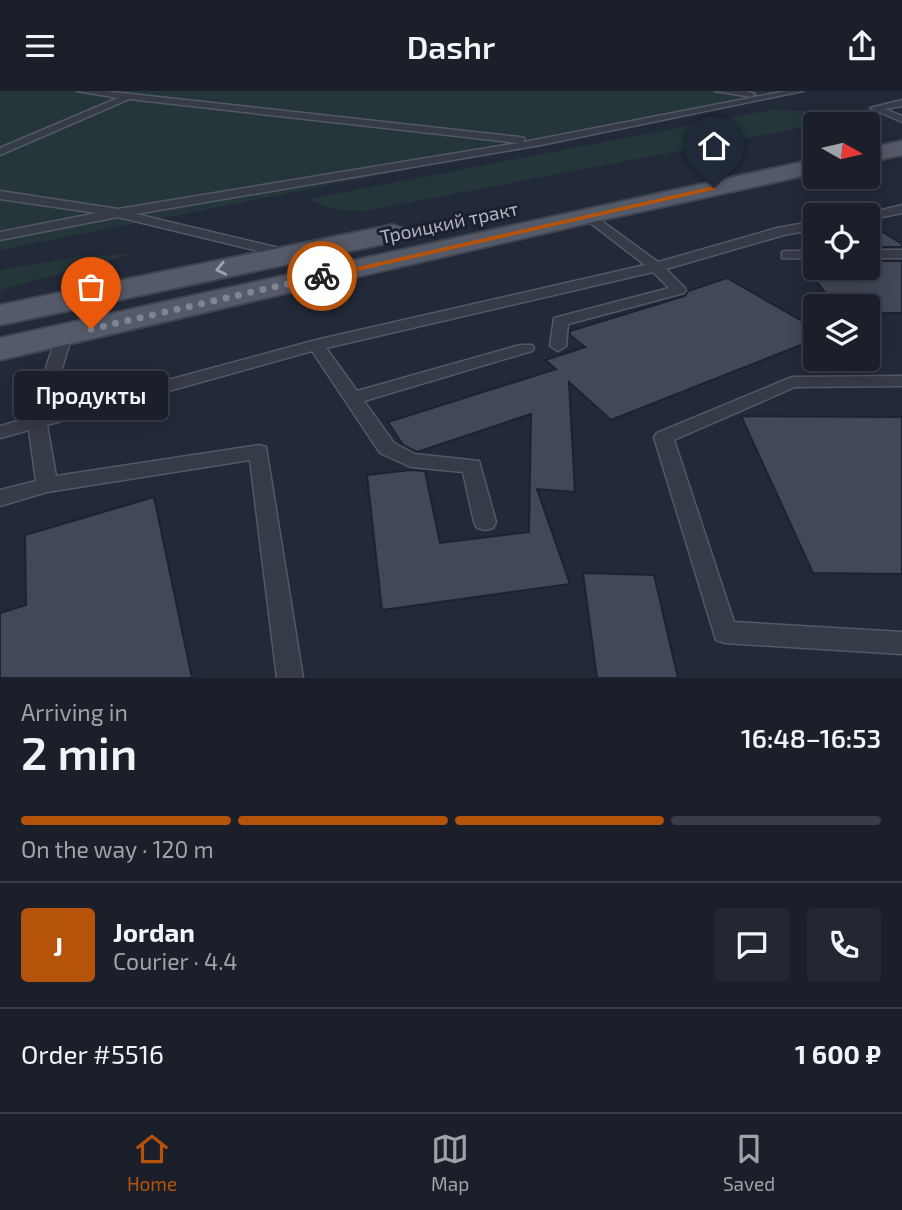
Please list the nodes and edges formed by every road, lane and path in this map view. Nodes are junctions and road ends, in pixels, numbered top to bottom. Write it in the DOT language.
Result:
graph roads {
  1 [pos="81,91"];
  2 [pos="141,91"];
  3 [pos="719,91"];
  4 [pos="799,91"];
  5 [pos="128,96"];
  6 [pos="772,96"];
  7 [pos="902,103"];
  8 [pos="902,119"];
  9 [pos="902,128"];
  10 [pos="880,133"];
  11 [pos="541,142"];
  12 [pos="902,148"];
  13 [pos="803,149"];
  14 [pos="0,152"];
  15 [pos="880,153"];
  16 [pos="803,169"];
  17 [pos="0,195"];
  18 [pos="902,209"];
  19 [pos="118,213"];
  20 [pos="880,214"];
  21 [pos="587,215"];
  22 [pos="803,227"];
  23 [pos="0,236"];
  24 [pos="880,254"];
  25 [pos="902,254"];
  26 [pos="291,255"];
  27 [pos="787,255"];
  28 [pos="803,255"];
  29 [pos="656,267"];
  30 [pos="0,315"];
  31 [pos="64,335"];
  32 [pos="316,345"];
  33 [pos="558,346"];
  34 [pos="526,348"];
  35 [pos="0,349"];
  36 [pos="902,381"];
  37 [pos="353,398"];
  38 [pos="37,423"];
  39 [pos="0,432"];
  40 [pos="47,485"];
  41 [pos="0,498"];
  42 [pos="485,522"];
  43 [pos="902,643"];
  44 [pos="290,678"];
  1 -- 5 [label="lane"];
  2 -- 5 [label="lane"];
  3 -- 6 [label="lane"];
  4 -- 6 [label="lane"];
  5 -- 11 [label="lane"];
  5 -- 14 [label="lane"];
  6 -- 11 [label="lane"];
  7 -- 8 [label="lane"];
  9 -- 10 [label="main road"];
  11 -- 19 [label="lane"];
  12 -- 15 [label="main road"];
  13 -- 26 [label="main road, Троицкий тракт"];
  16 -- 21 [label="main road, Троицкий тракт"];
  17 -- 19 [label="lane"];
  18 -- 20 [label="lane"];
  19 -- 23 [label="lane"];
  19 -- 26 [label="lane"];
  21 -- 29 [label="lane"];
  21 -- 31 [label="main road, Троицкий тракт"];
  22 -- 29 [label="lane"];
  24 -- 25 [label="lane"];
  26 -- 30 [label="main road, Троицкий тракт, one-way"];
  27 -- 28 [label="lane"];
  29 -- 32 [label="lane"];
  29 -- 33 [label="lane"];
  31 -- 35 [label="main road, Троицкий тракт"];
  31 -- 38 [label="lane"];
  32 -- 37 [label="lane"];
  32 -- 38 [label="lane"];
  34 -- 37 [label="lane"];
  36 -- 43 [label="lane"];
  37 -- 42 [label="lane"];
  38 -- 39 [label="lane"];
  38 -- 40 [label="lane"];
  40 -- 41 [label="lane"];
  40 -- 44 [label="lane"];
}
